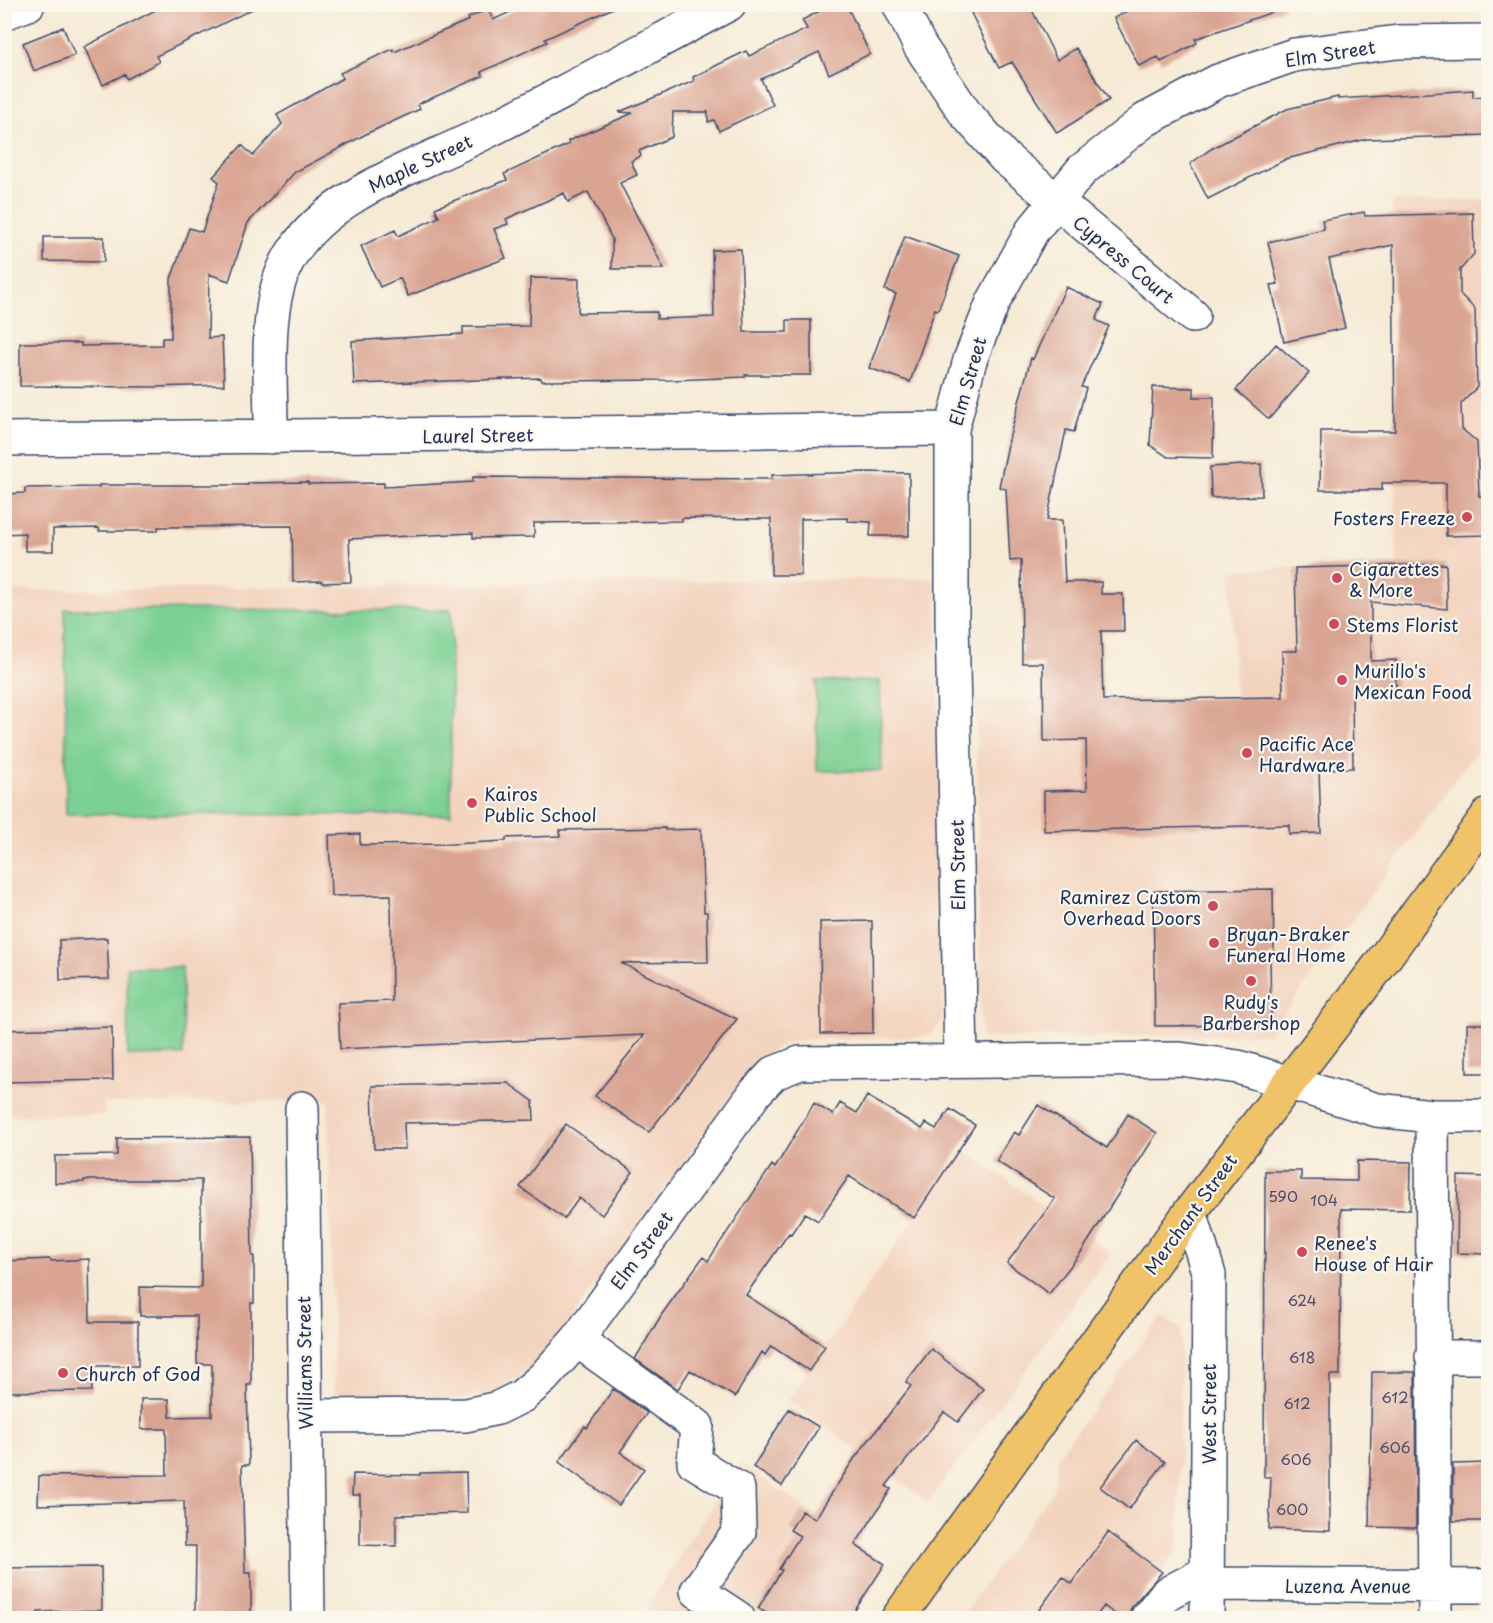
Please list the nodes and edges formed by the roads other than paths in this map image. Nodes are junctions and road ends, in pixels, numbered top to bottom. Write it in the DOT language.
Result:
graph roads {
  1 [pos="28,4"];
  2 [pos="729,4"];
  3 [pos="899,4"];
  4 [pos="4,13"];
  5 [pos="1488,41"];
  6 [pos="1056,202"];
  7 [pos="1192,316"];
  8 [pos="952,429"];
  9 [pos="271,438"];
  10 [pos="4,439"];
  11 [pos="1488,815"];
  12 [pos="961,1061"];
  13 [pos="1288,1083"];
  14 [pos="302,1108"];
  15 [pos="1432,1116"];
  16 [pos="1488,1116"];
  17 [pos="1190,1212"];
  18 [pos="577,1340"];
  19 [pos="1432,1357"];
  20 [pos="1488,1357"];
  21 [pos="305,1416"];
  22 [pos="1207,1578"];
  23 [pos="1435,1586"];
  24 [pos="1488,1586"];
  25 [pos="308,1618"];
  26 [pos="738,1618"];
  27 [pos="898,1618"];
  28 [pos="1147,1618"];
  29 [pos="1207,1618"];
  30 [pos="1435,1618"];
  1 -- 4 [label="street"];
  2 -- 9 [label="street, Maple Street"];
  3 -- 6 [label="street, Cypress Court"];
  5 -- 6 [label="street, Elm Street"];
  6 -- 7 [label="street, Cypress Court"];
  6 -- 8 [label="street, Elm Street"];
  8 -- 9 [label="street, Laurel Street"];
  8 -- 12 [label="street, Elm Street"];
  9 -- 10 [label="street, Laurel Street"];
  11 -- 13 [label="main road, Merchant Street"];
  12 -- 13 [label="street, Elm Street"];
  12 -- 18 [label="street, Elm Street"];
  13 -- 15 [label="street, Elm Street"];
  13 -- 17 [label="main road, Merchant Street"];
  14 -- 21 [label="street, Williams Street"];
  15 -- 16 [label="street, Elm Street"];
  15 -- 19 [label="street"];
  17 -- 22 [label="street, West Street"];
  17 -- 27 [label="main road, Merchant Street"];
  18 -- 21 [label="street, Elm Street"];
  18 -- 26 [label="street"];
  19 -- 20 [label="street"];
  19 -- 23 [label="street"];
  21 -- 25 [label="street, Williams Street"];
  22 -- 23 [label="street, Luzena Avenue"];
  22 -- 28 [label="street"];
  22 -- 29 [label="street, West Street"];
  23 -- 24 [label="street, Luzena Avenue"];
  23 -- 30 [label="street"];
}
